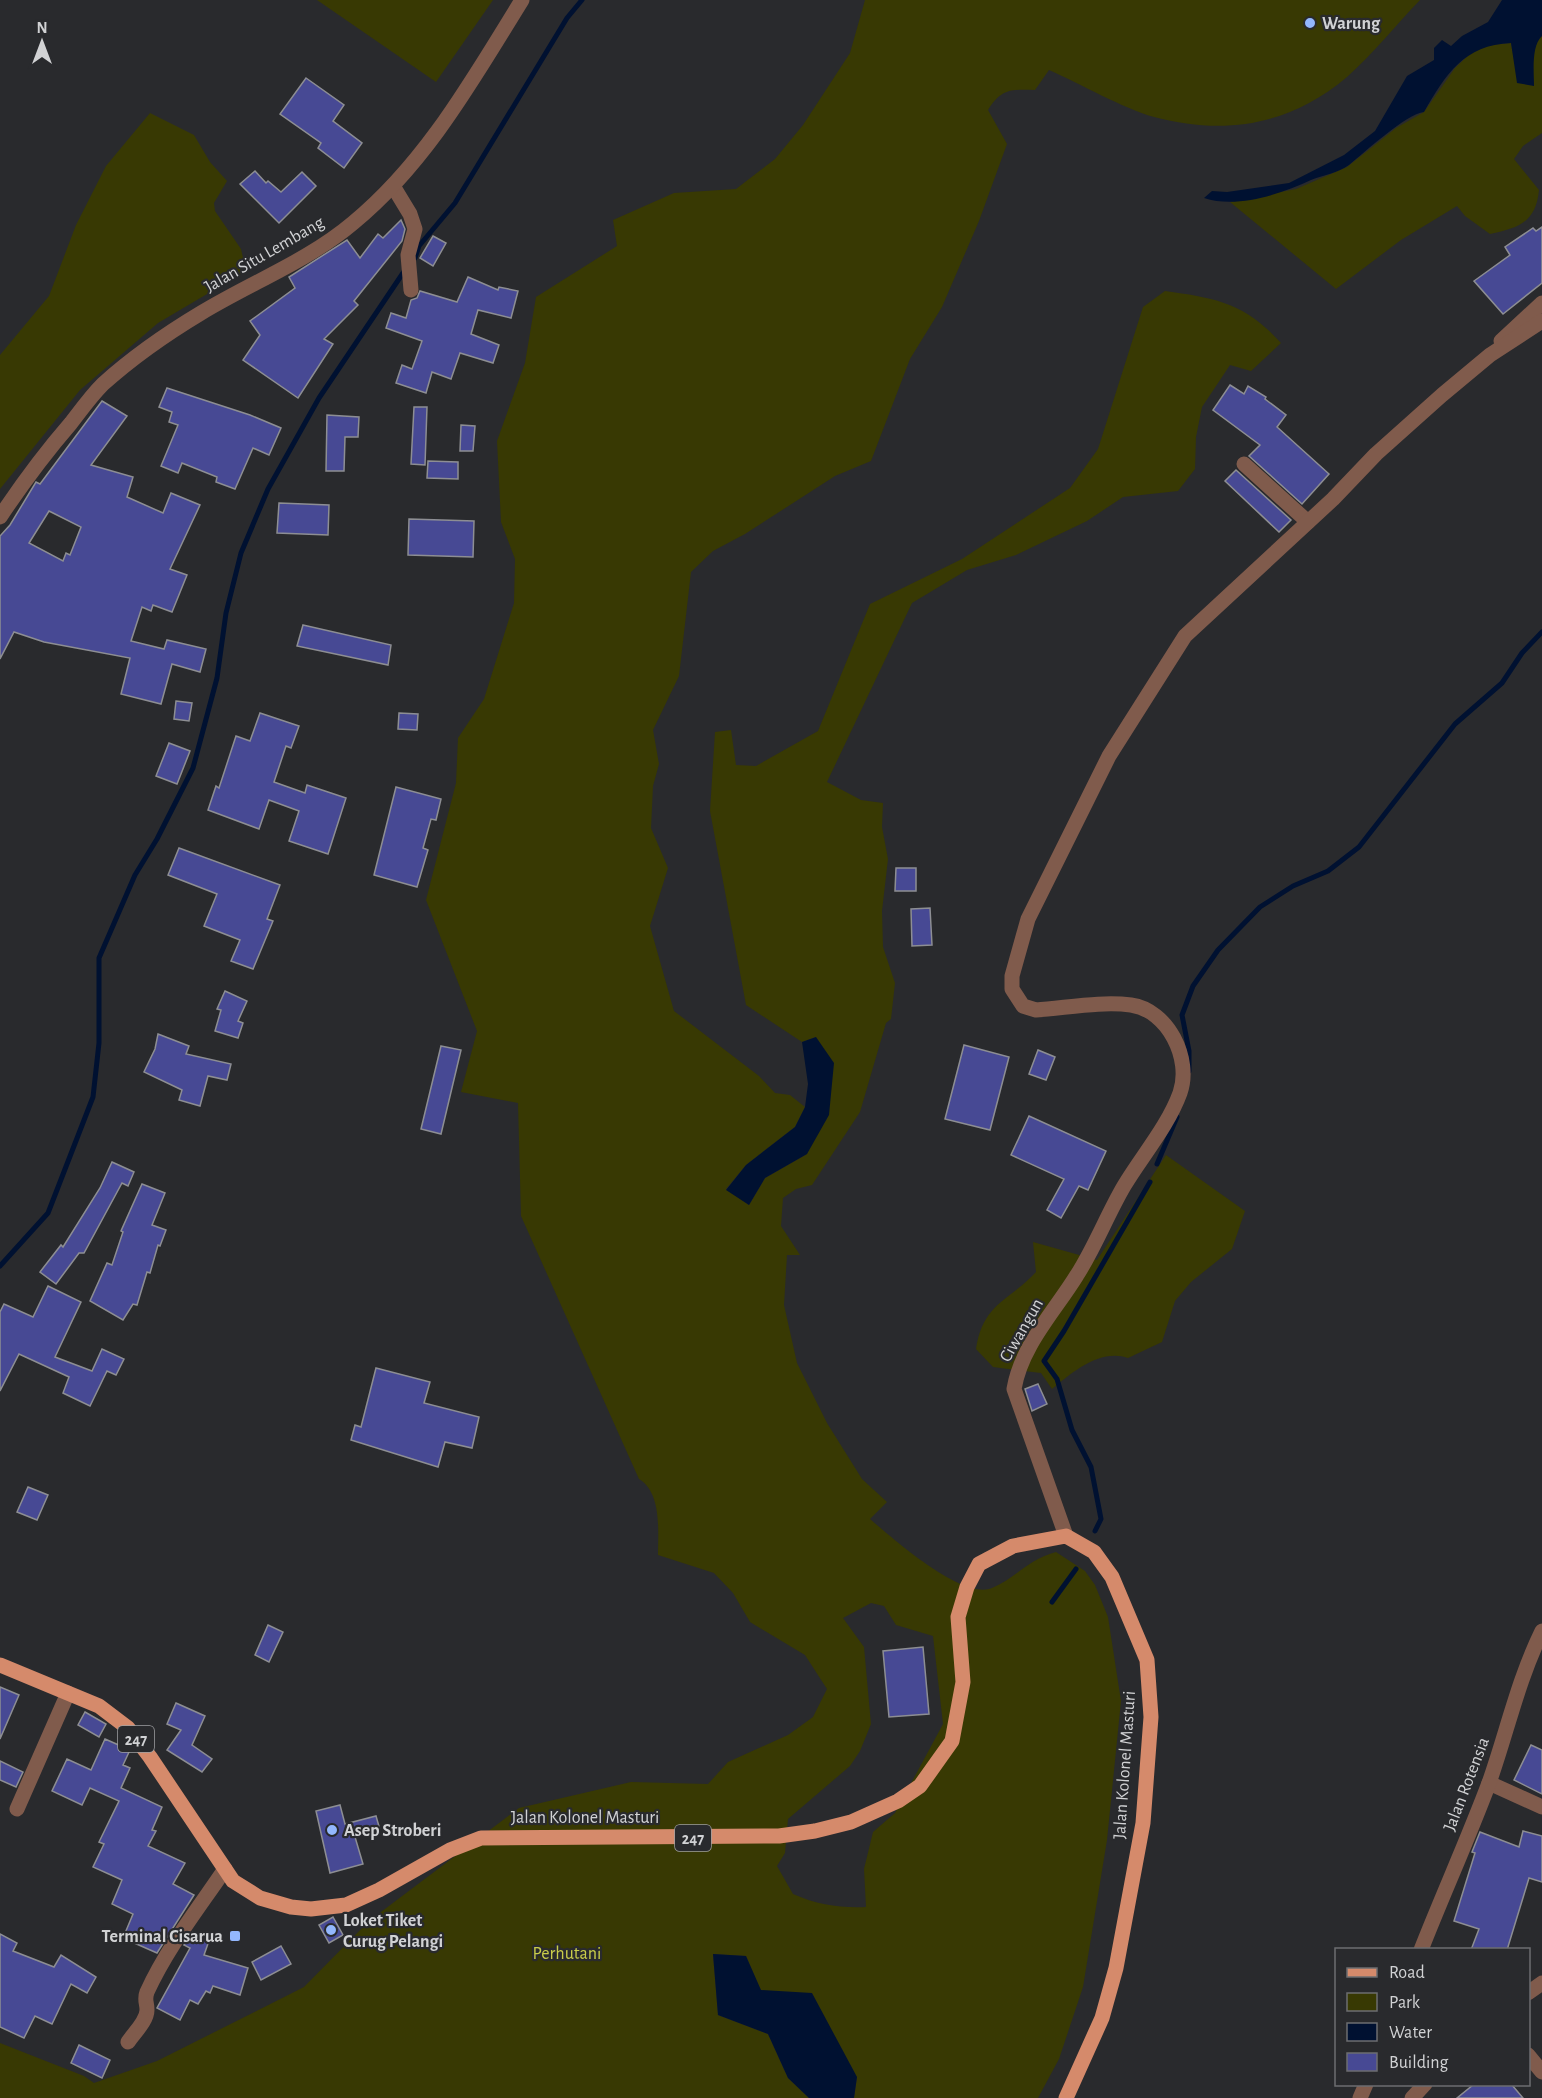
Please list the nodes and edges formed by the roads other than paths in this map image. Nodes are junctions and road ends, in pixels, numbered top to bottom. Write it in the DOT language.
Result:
graph roads {
  1 [pos="522,0"];
  2 [pos="393,186"];
  3 [pos="411,290"];
  4 [pos="1542,303"];
  5 [pos="1542,321"];
  6 [pos="1490,355"];
  7 [pos="1244,464"];
  8 [pos="0,517"];
  9 [pos="1308,522"];
  10 [pos="1066,1536"];
  11 [pos="1542,1631"];
  12 [pos="1535,1660"];
  13 [pos="0,1665"];
  14 [pos="68,1693"];
  15 [pos="1489,1783"];
  16 [pos="1542,1807"];
  17 [pos="17,1809"];
  18 [pos="225,1869"];
  19 [pos="1422,1948"];
  20 [pos="128,2042"];
  21 [pos="1530,2057"];
  22 [pos="1542,2072"];
  23 [pos="1424,2086"];
  24 [pos="1066,2098"];
  25 [pos="1412,2098"];
  1 -- 2 [label="street, Jalan Situ Lembang"];
  2 -- 3 [label="street"];
  2 -- 8 [label="street, Jalan Situ Lembang"];
  4 -- 6 [label="street"];
  5 -- 6 [label="street"];
  6 -- 9 [label="street"];
  7 -- 9 [label="street"];
  9 -- 10 [label="street, Ciwangun"];
  10 -- 18 [label="main road, Jalan Kolonel Masturi / 247"];
  10 -- 24 [label="main road, Jalan Kolonel Masturi"];
  11 -- 12 [label="street, Jalan Rotensia"];
  12 -- 15 [label="street, Jalan Rotensia"];
  13 -- 14 [label="main road, Jalan Kolonel Masturi / 247"];
  14 -- 17 [label="street"];
  14 -- 18 [label="main road, Jalan Kolonel Masturi / 247"];
  15 -- 16 [label="street"];
  15 -- 19 [label="street, Jalan Rotensia"];
  18 -- 20 [label="street"];
  21 -- 22 [label="street"];
  23 -- 25 [label="street"];
}
